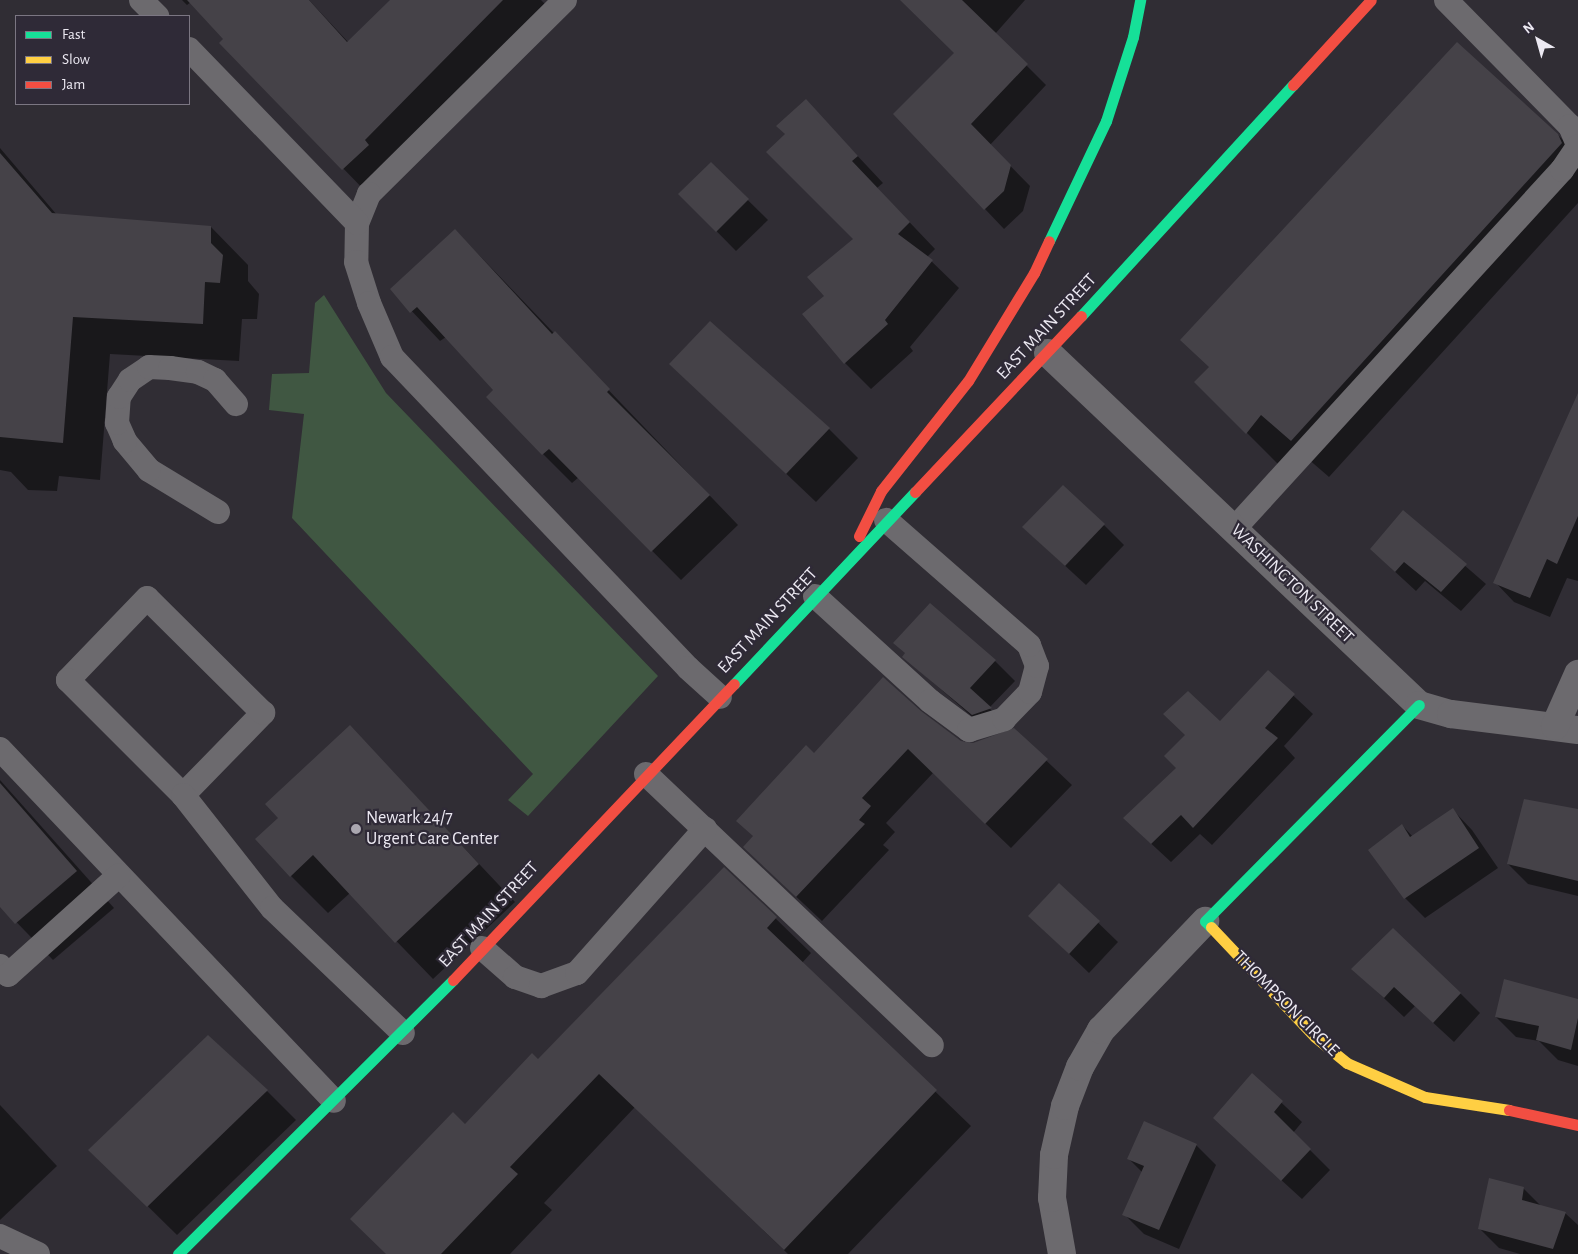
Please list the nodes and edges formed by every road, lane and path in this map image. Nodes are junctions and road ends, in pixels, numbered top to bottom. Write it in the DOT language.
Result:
graph roads {
  1 [pos="141,0"];
  2 [pos="565,0"];
  3 [pos="1140,0"];
  4 [pos="1371,0"];
  5 [pos="1446,0"];
  6 [pos="156,15"];
  7 [pos="190,50"];
  8 [pos="1578,146"];
  9 [pos="357,223"];
  10 [pos="1048,353"];
  11 [pos="236,404"];
  12 [pos="218,512"];
  13 [pos="886,520"];
  14 [pos="1234,529"];
  15 [pos="844,565"];
  16 [pos="815,596"];
  17 [pos="1578,674"];
  18 [pos="720,697"];
  19 [pos="1419,705"];
  20 [pos="1567,728"];
  21 [pos="0,749"];
  22 [pos="646,774"];
  23 [pos="183,795"];
  24 [pos="704,829"];
  25 [pos="119,874"];
  26 [pos="1205,921"];
  27 [pos="482,948"];
  28 [pos="4,971"];
  29 [pos="403,1033"];
  30 [pos="932,1045"];
  31 [pos="334,1101"];
  32 [pos="1578,1125"];
  33 [pos="0,1236"];
  34 [pos="38,1254"];
  35 [pos="178,1254"];
  36 [pos="1062,1254"];
  1 -- 6 [label="lane"];
  2 -- 9 [label="lane"];
  3 -- 15 [label="main road"];
  4 -- 10 [label="main road, EAST MAIN STREET"];
  5 -- 8 [label="lane"];
  7 -- 9 [label="lane"];
  8 -- 14 [label="lane"];
  9 -- 18 [label="lane"];
  10 -- 13 [label="main road, EAST MAIN STREET"];
  10 -- 14 [label="street, WASHINGTON STREET"];
  11 -- 12 [label="lane"];
  13 -- 15 [label="main road, EAST MAIN STREET"];
  13 -- 16 [label="lane"];
  14 -- 19 [label="street, WASHINGTON STREET"];
  15 -- 16 [label="main road, EAST MAIN STREET"];
  16 -- 18 [label="main road, EAST MAIN STREET"];
  17 -- 20 [label="street"];
  18 -- 22 [label="main road, EAST MAIN STREET"];
  19 -- 20 [label="street, WASHINGTON STREET"];
  19 -- 26 [label="main road"];
  21 -- 25 [label="lane"];
  22 -- 24 [label="lane"];
  22 -- 27 [label="main road, EAST MAIN STREET"];
  23 -- 23 [label="lane"];
  23 -- 29 [label="lane"];
  24 -- 27 [label="lane"];
  24 -- 30 [label="lane"];
  25 -- 28 [label="lane"];
  25 -- 31 [label="lane"];
  26 -- 32 [label="main road, THOMPSON CIRCLE"];
  26 -- 36 [label="street"];
  27 -- 29 [label="main road, EAST MAIN STREET"];
  29 -- 31 [label="main road, EAST MAIN STREET"];
  31 -- 35 [label="main road, EAST MAIN STREET"];
  33 -- 34 [label="lane"];
}
